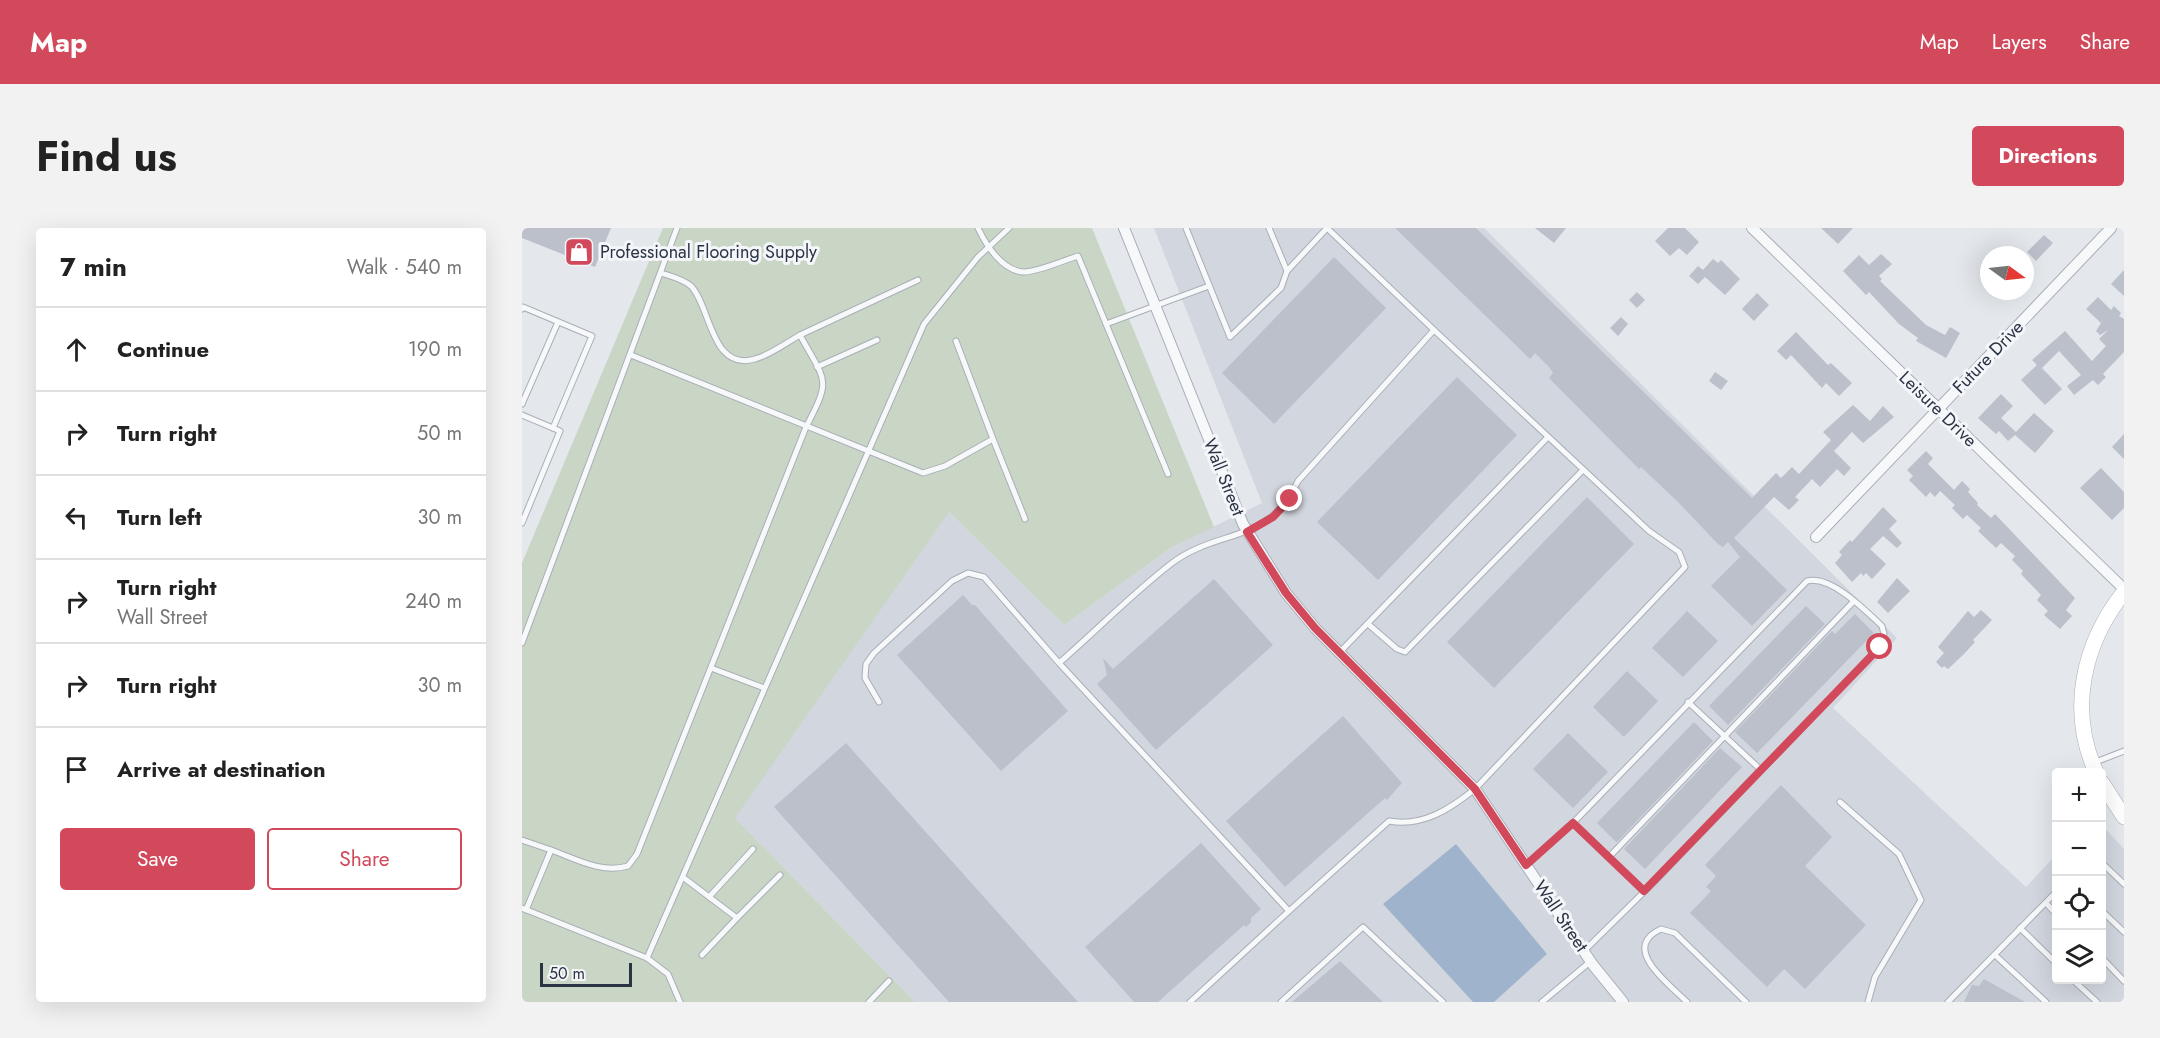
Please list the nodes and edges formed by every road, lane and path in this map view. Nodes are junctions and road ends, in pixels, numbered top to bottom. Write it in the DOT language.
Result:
graph roads {
  1 [pos="678,228"];
  2 [pos="978,228"];
  3 [pos="1009,228"];
  4 [pos="1124,228"];
  5 [pos="1186,228"];
  6 [pos="1269,228"];
  7 [pos="1328,228"];
  8 [pos="1752,228"];
  9 [pos="2111,228"];
  10 [pos="988,248"];
  11 [pos="1287,271"];
  12 [pos="661,273"];
  13 [pos="918,279"];
  14 [pos="1209,286"];
  15 [pos="1155,305"];
  16 [pos="522,309"];
  17 [pos="558,322"];
  18 [pos="1106,324"];
  19 [pos="1434,330"];
  20 [pos="800,335"];
  21 [pos="876,340"];
  22 [pos="956,341"];
  23 [pos="631,355"];
  24 [pos="817,367"];
  25 [pos="522,405"];
  26 [pos="1938,409"];
  27 [pos="522,415"];
  28 [pos="806,427"];
  29 [pos="553,428"];
  30 [pos="1548,437"];
  31 [pos="993,439"];
  32 [pos="867,452"];
  33 [pos="1583,470"];
  34 [pos="1168,474"];
  35 [pos="1025,519"];
  36 [pos="522,523"];
  37 [pos="1247,532"];
  38 [pos="1816,537"];
  39 [pos="2124,590"];
  40 [pos="1854,601"];
  41 [pos="1368,624"];
  42 [pos="522,643"];
  43 [pos="1339,653"];
  44 [pos="1059,663"];
  45 [pos="711,668"];
  46 [pos="764,688"];
  47 [pos="879,702"];
  48 [pos="1688,702"];
  49 [pos="1725,736"];
  50 [pos="2124,750"];
  51 [pos="2094,768"];
  52 [pos="1761,770"];
  53 [pos="1475,789"];
  54 [pos="2106,789"];
  55 [pos="1840,802"];
  56 [pos="2124,816"];
  57 [pos="1573,823"];
  58 [pos="522,840"];
  59 [pos="753,849"];
  60 [pos="551,850"];
  61 [pos="1609,857"];
  62 [pos="1526,865"];
  63 [pos="2106,867"];
  64 [pos="780,875"];
  65 [pos="684,878"];
  66 [pos="2124,884"];
  67 [pos="1644,891"];
  68 [pos="2052,896"];
  69 [pos="709,897"];
  70 [pos="2046,903"];
  71 [pos="524,909"];
  72 [pos="2052,910"];
  73 [pos="1289,911"];
  74 [pos="2106,914"];
  75 [pos="737,918"];
  76 [pos="2020,928"];
  77 [pos="2124,932"];
  78 [pos="1584,951"];
  79 [pos="702,955"];
  80 [pos="1995,955"];
  81 [pos="647,958"];
  82 [pos="2052,959"];
  83 [pos="1591,961"];
  84 [pos="2106,962"];
  85 [pos="889,981"];
  86 [pos="2124,981"];
  87 [pos="2077,984"];
  88 [pos="680,1002"];
  89 [pos="869,1002"];
  90 [pos="1190,1002"];
  91 [pos="1281,1002"];
  92 [pos="1443,1002"];
  93 [pos="1542,1002"];
  94 [pos="1623,1002"];
  95 [pos="1687,1002"];
  96 [pos="1746,1002"];
  97 [pos="1868,1002"];
  98 [pos="1947,1002"];
  99 [pos="2046,1002"];
  100 [pos="2097,1002"];
  1 -- 12 [label="lane"];
  2 -- 10 [label="lane"];
  3 -- 10 [label="lane"];
  4 -- 15 [label="street, Wall Street"];
  5 -- 14 [label="lane"];
  6 -- 11 [label="lane"];
  7 -- 11 [label="lane"];
  7 -- 19 [label="lane"];
  8 -- 26 [label="street, Leisure Drive"];
  9 -- 26 [label="street, Future Drive"];
  10 -- 18 [label="lane"];
  10 -- 32 [label="lane"];
  11 -- 14 [label="lane"];
  12 -- 20 [label="lane"];
  12 -- 23 [label="lane"];
  13 -- 20 [label="lane"];
  14 -- 15 [label="lane"];
  15 -- 18 [label="lane"];
  15 -- 37 [label="street, Wall Street"];
  16 -- 17 [label="lane"];
  17 -- 25 [label="lane"];
  17 -- 29 [label="lane"];
  18 -- 34 [label="lane"];
  19 -- 30 [label="lane"];
  19 -- 37 [label="lane"];
  20 -- 24 [label="lane"];
  21 -- 24 [label="lane"];
  22 -- 31 [label="lane"];
  23 -- 28 [label="lane"];
  23 -- 42 [label="lane"];
  24 -- 28 [label="lane"];
  26 -- 38 [label="street, Future Drive"];
  26 -- 39 [label="street, Leisure Drive"];
  27 -- 29 [label="lane"];
  28 -- 32 [label="lane"];
  28 -- 45 [label="lane"];
  29 -- 36 [label="lane"];
  30 -- 33 [label="lane"];
  30 -- 41 [label="lane"];
  31 -- 32 [label="lane"];
  31 -- 35 [label="lane"];
  32 -- 46 [label="lane"];
  33 -- 41 [label="lane"];
  33 -- 53 [label="lane"];
  37 -- 43 [label="street, Wall Street"];
  37 -- 44 [label="lane"];
  39 -- 51 [label="street"];
  40 -- 48 [label="lane"];
  40 -- 49 [label="lane"];
  40 -- 52 [label="lane"];
  41 -- 43 [label="lane"];
  43 -- 53 [label="street, Wall Street"];
  44 -- 47 [label="lane"];
  44 -- 73 [label="lane"];
  45 -- 46 [label="lane"];
  45 -- 60 [label="lane"];
  46 -- 65 [label="lane"];
  48 -- 49 [label="lane"];
  48 -- 57 [label="lane"];
  49 -- 52 [label="lane"];
  49 -- 61 [label="lane"];
  50 -- 51 [label="lane"];
  52 -- 67 [label="lane"];
  53 -- 62 [label="street, Wall Street"];
  53 -- 73 [label="lane"];
  54 -- 56 [label="street"];
  55 -- 97 [label="lane"];
  57 -- 61 [label="lane"];
  57 -- 62 [label="lane"];
  58 -- 60 [label="lane"];
  59 -- 69 [label="lane"];
  60 -- 71 [label="lane"];
  61 -- 67 [label="lane"];
  62 -- 78 [label="street, Wall Street"];
  63 -- 66 [label="lane"];
  64 -- 75 [label="lane"];
  65 -- 69 [label="lane"];
  65 -- 81 [label="lane"];
  67 -- 78 [label="lane"];
  68 -- 70 [label="lane"];
  69 -- 75 [label="lane"];
  70 -- 72 [label="lane"];
  70 -- 76 [label="lane"];
  71 -- 81 [label="lane"];
  73 -- 90 [label="lane"];
  74 -- 77 [label="lane"];
  75 -- 79 [label="lane"];
  76 -- 80 [label="lane"];
  76 -- 82 [label="lane"];
  78 -- 83 [label="street, Wall Street"];
  80 -- 98 [label="lane"];
  80 -- 99 [label="lane"];
  81 -- 88 [label="lane"];
  83 -- 93 [label="lane"];
  83 -- 94 [label="street, Wall Street"];
  84 -- 86 [label="lane"];
  85 -- 89 [label="lane"];
  87 -- 100 [label="lane"];
  91 -- 92 [label="lane"];
  95 -- 96 [label="lane"];
}
